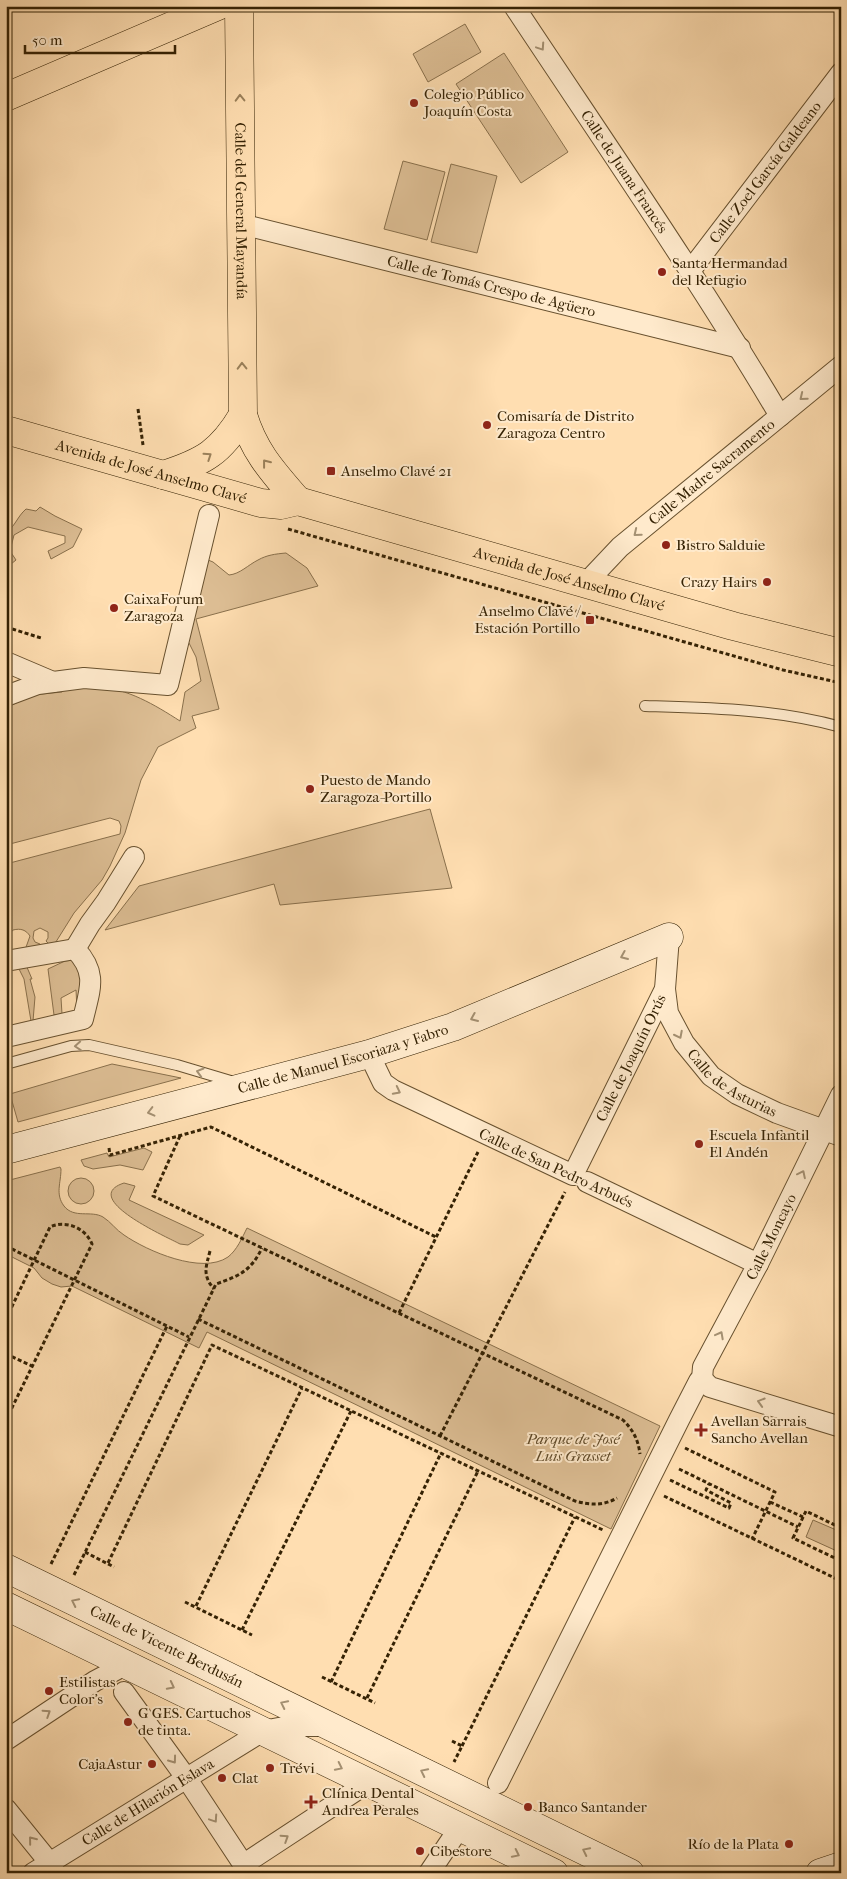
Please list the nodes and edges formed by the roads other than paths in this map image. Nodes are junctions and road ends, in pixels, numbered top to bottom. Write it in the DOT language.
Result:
graph roads {
  1 [pos="218,6"];
  2 [pos="239,6"];
  3 [pos="514,6"];
  4 [pos="841,73"];
  5 [pos="6,97"];
  6 [pos="241,224"];
  7 [pos="690,271"];
  8 [pos="740,348"];
  9 [pos="841,366"];
  10 [pos="243,414"];
  11 [pos="780,416"];
  12 [pos="8,435"];
  13 [pos="163,475"];
  14 [pos="298,501"];
  15 [pos="209,515"];
  16 [pos="586,583"];
  17 [pos="841,653"];
  18 [pos="6,662"];
  19 [pos="53,682"];
  20 [pos="6,696"];
  21 [pos="646,706"];
  22 [pos="841,727"];
  23 [pos="134,857"];
  24 [pos="669,937"];
  25 [pos="75,949"];
  26 [pos="6,961"];
  27 [pos="665,989"];
  28 [pos="6,1037"];
  29 [pos="369,1054"];
  30 [pos="6,1064"];
  31 [pos="247,1086"];
  32 [pos="841,1095"];
  33 [pos="832,1133"];
  34 [pos="6,1150"];
  35 [pos="580,1179"];
  36 [pos="758,1264"];
  37 [pos="702,1379"];
  38 [pos="841,1427"];
  39 [pos="6,1568"];
  40 [pos="6,1606"];
  41 [pos="127,1664"];
  42 [pos="124,1692"];
  43 [pos="327,1726"];
  44 [pos="263,1731"];
  45 [pos="6,1740"];
  46 [pos="187,1779"];
  47 [pos="369,1782"];
  48 [pos="498,1783"];
  49 [pos="6,1809"];
  50 [pos="460,1827"];
  51 [pos="841,1866"];
  52 [pos="46,1869"];
  53 [pos="247,1869"];
  54 [pos="429,1873"];
  55 [pos="554,1873"];
  56 [pos="630,1873"];
  57 [pos="820,1873"];
  1 -- 5 [label="main road"];
  6 -- 2 [label="main road, Calle del General Mayandía, one-way"];
  3 -- 7 [label="street, Calle de Juana Francés, one-way"];
  4 -- 7 [label="street, Calle Zoel García Galdeano"];
  6 -- 8 [label="street, Calle de Tomás Crespo de Agüero"];
  10 -- 6 [label="main road, Calle del General Mayandía, one-way"];
  7 -- 8 [label="street, Calle de Juana Francés"];
  8 -- 11 [label="street, Calle de Juana Francés"];
  9 -- 11 [label="street, Calle Madre Sacramento, one-way"];
  13 -- 10 [label="main road, one-way"];
  14 -- 10 [label="main road, one-way"];
  11 -- 16 [label="street, Calle Madre Sacramento, one-way"];
  12 -- 13 [label="main road, Avenida de José Anselmo Clavé"];
  13 -- 14 [label="main road, Avenida de José Anselmo Clavé"];
  14 -- 16 [label="main road, Avenida de José Anselmo Clavé"];
  15 -- 19 [label="street"];
  16 -- 17 [label="main road, Avenida de José Anselmo Clavé"];
  18 -- 19 [label="street"];
  19 -- 20 [label="street"];
  21 -- 22 [label="lane"];
  23 -- 25 [label="street"];
  24 -- 27 [label="street, Calle de Joaquín Orús"];
  24 -- 29 [label="main road, Calle de Manuel Escoriaza y Fabro, one-way"];
  25 -- 26 [label="street"];
  25 -- 28 [label="street"];
  27 -- 33 [label="street, Calle de Asturias, one-way"];
  27 -- 35 [label="street, Calle de Joaquín Orús"];
  29 -- 31 [label="main road, Calle de Manuel Escoriaza y Fabro"];
  29 -- 35 [label="street, Calle de San Pedro Arbués, one-way"];
  31 -- 30 [label="lane, one-way"];
  31 -- 34 [label="main road, Calle de Manuel Escoriaza y Fabro, one-way"];
  32 -- 33 [label="street, Calle Moncayo"];
  36 -- 33 [label="street, Calle Moncayo, one-way"];
  35 -- 36 [label="street, Calle de San Pedro Arbués"];
  37 -- 36 [label="street, Calle Moncayo, one-way"];
  38 -- 37 [label="street, one-way"];
  37 -- 48 [label="street, Calle Moncayo"];
  43 -- 39 [label="main road, Calle de Vicente Berdusán, one-way"];
  40 -- 41 [label="main road"];
  41 -- 44 [label="main road, one-way"];
  45 -- 41 [label="street, one-way"];
  42 -- 46 [label="street, one-way"];
  43 -- 44 [label="street, Calle de Vicente Berdusán"];
  56 -- 43 [label="main road, Calle de Vicente Berdusán, one-way"];
  44 -- 46 [label="street, Calle de Hilarión Eslava"];
  44 -- 47 [label="main road, one-way"];
  46 -- 52 [label="street, Calle de Hilarión Eslava"];
  46 -- 53 [label="street, one-way"];
  47 -- 50 [label="main road"];
  53 -- 47 [label="street, one-way"];
  52 -- 49 [label="street, one-way"];
  50 -- 54 [label="street"];
  50 -- 55 [label="main road, one-way"];
  51 -- 57 [label="main road"];
}
